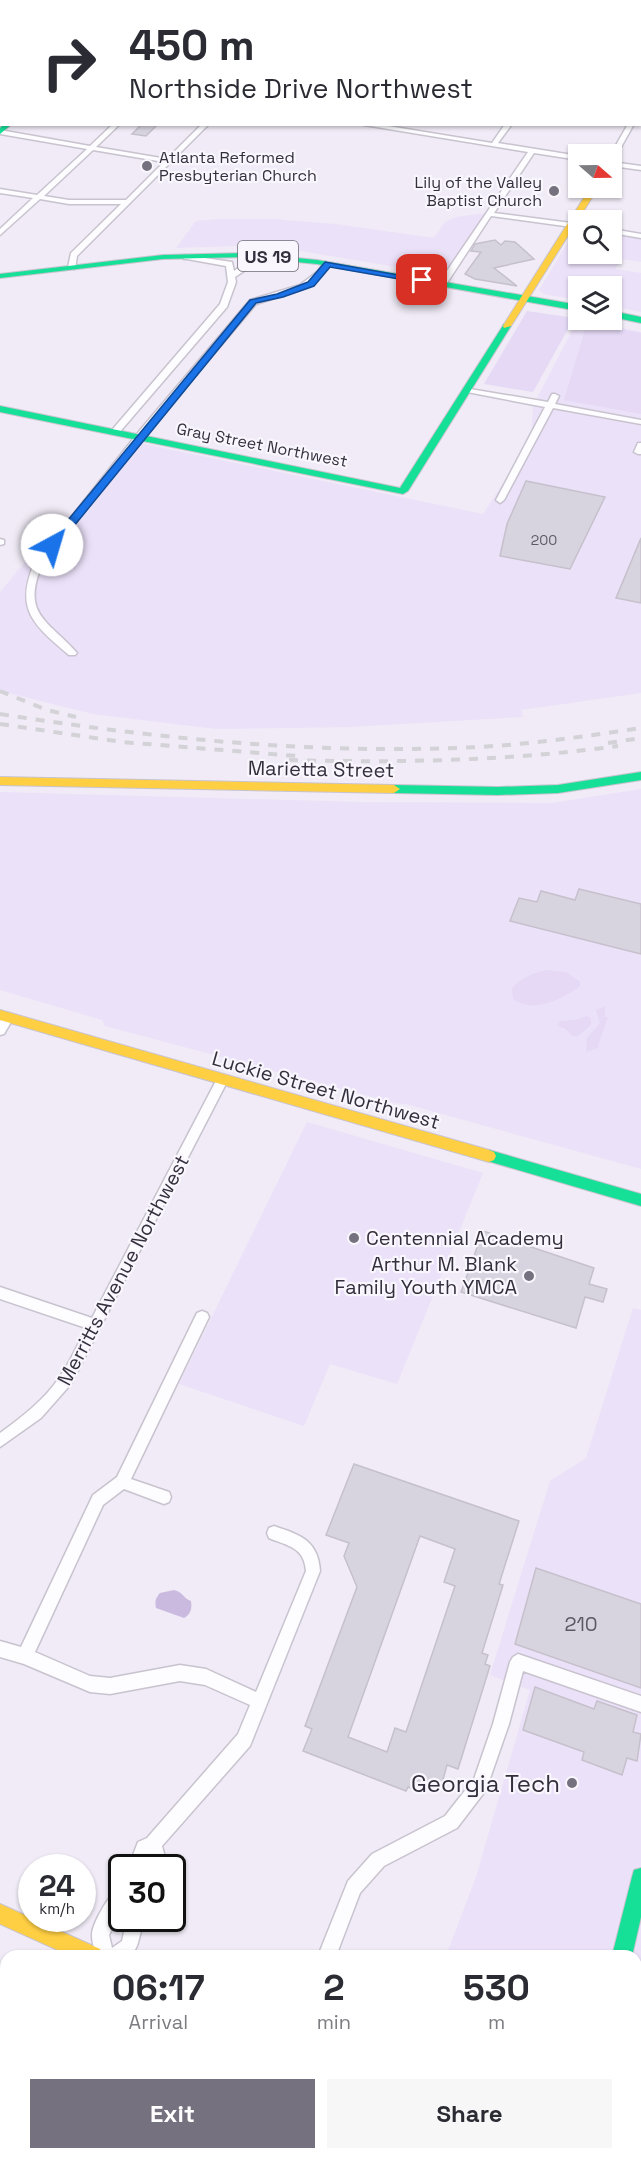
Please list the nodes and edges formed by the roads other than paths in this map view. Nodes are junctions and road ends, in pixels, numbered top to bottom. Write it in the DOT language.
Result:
graph roads {
  1 [pos="115,126"];
  2 [pos="204,126"];
  3 [pos="374,126"];
  4 [pos="508,126"];
  5 [pos="630,126"];
  6 [pos="0,132"];
  7 [pos="620,144"];
  8 [pos="495,145"];
  9 [pos="92,148"];
  10 [pos="532,151"];
  11 [pos="568,156"];
  12 [pos="169,161"];
  13 [pos="622,165"];
  14 [pos="641,168"];
  15 [pos="0,191"];
  16 [pos="38,198"];
  17 [pos="127,202"];
  18 [pos="489,214"];
  19 [pos="568,225"];
  20 [pos="0,233"];
  21 [pos="622,233"];
  22 [pos="568,235"];
  23 [pos="641,236"];
  24 [pos="180,256"];
  25 [pos="281,257"];
  26 [pos="328,264"];
  27 [pos="72,267"];
  28 [pos="233,275"];
  29 [pos="0,276"];
  30 [pos="442,284"];
  31 [pos="524,298"];
  32 [pos="568,306"];
  33 [pos="622,316"];
  34 [pos="641,320"];
  35 [pos="467,390"];
  36 [pos="555,396"];
  37 [pos="551,406"];
  38 [pos="0,409"];
  39 [pos="641,422"];
  40 [pos="115,432"];
  41 [pos="139,438"];
  42 [pos="500,500"];
  43 [pos="72,654"];
  44 [pos="641,776"];
  45 [pos="0,781"];
  46 [pos="4,1016"];
  47 [pos="0,1031"];
  48 [pos="222,1080"];
  49 [pos="641,1200"];
  50 [pos="0,1293"];
  51 [pos="202,1317"];
  52 [pos="96,1325"];
  53 [pos="0,1441"];
  54 [pos="122,1482"];
  55 [pos="164,1497"];
  56 [pos="274,1533"];
  57 [pos="0,1649"];
  58 [pos="25,1656"];
  59 [pos="261,1702"];
  60 [pos="641,1704"];
  61 [pos="153,1844"];
  62 [pos="142,1854"];
  63 [pos="156,1854"];
  64 [pos="641,1877"];
  65 [pos="0,1914"];
  66 [pos="108,1917"];
  67 [pos="132,1932"];
  68 [pos="80,1950"];
  69 [pos="104,1950"];
  70 [pos="123,1950"];
  71 [pos="329,1950"];
  72 [pos="623,1950"];
  1 -- 9 [label="street"];
  2 -- 12 [label="street"];
  3 -- 8 [label="street"];
  4 -- 8 [label="street"];
  5 -- 7 [label="street"];
  6 -- 9 [label="street"];
  8 -- 10 [label="street"];
  9 -- 12 [label="street"];
  9 -- 16 [label="street"];
  10 -- 11 [label="street"];
  10 -- 18 [label="street"];
  12 -- 17 [label="street"];
  13 -- 14 [label="street"];
  15 -- 16 [label="street"];
  16 -- 17 [label="street"];
  16 -- 20 [label="street"];
  17 -- 27 [label="street"];
  18 -- 19 [label="street"];
  18 -- 30 [label="street"];
  21 -- 23 [label="street"];
  22 -- 31 [label="main road"];
  24 -- 25 [label="main road, US 19"];
  24 -- 27 [label="main road, US 19"];
  24 -- 28 [label="street"];
  25 -- 26 [label="main road, US 19"];
  25 -- 28 [label="street"];
  26 -- 30 [label="main road, US 19"];
  26 -- 41 [label="street"];
  27 -- 29 [label="main road, US 19"];
  28 -- 40 [label="street"];
  30 -- 31 [label="main road, US 19"];
  31 -- 32 [label="main road, US 19"];
  31 -- 35 [label="main road"];
  33 -- 34 [label="main road"];
  35 -- 37 [label="street"];
  35 -- 41 [label="main road, Gray Street Northwest"];
  36 -- 37 [label="street"];
  37 -- 39 [label="street"];
  37 -- 42 [label="street"];
  38 -- 40 [label="main road, Gray Street Northwest"];
  40 -- 41 [label="main road, Gray Street Northwest"];
  41 -- 43 [label="street"];
  44 -- 45 [label="main road, Marietta Street"];
  46 -- 47 [label="street"];
  46 -- 48 [label="main road, Luckie Street Northwest"];
  48 -- 49 [label="main road, Luckie Street Northwest"];
  48 -- 52 [label="street, Merritts Avenue Northwest"];
  50 -- 52 [label="street"];
  51 -- 54 [label="street"];
  52 -- 53 [label="street, Merritts Avenue Northwest"];
  54 -- 55 [label="street"];
  54 -- 58 [label="street"];
  56 -- 59 [label="street"];
  57 -- 58 [label="street"];
  58 -- 59 [label="street"];
  59 -- 61 [label="street"];
  60 -- 71 [label="street"];
  61 -- 62 [label="street"];
  61 -- 63 [label="street"];
  64 -- 72 [label="main road"];
  65 -- 68 [label="main road"];
  66 -- 69 [label="street"];
  67 -- 70 [label="street"];
}
